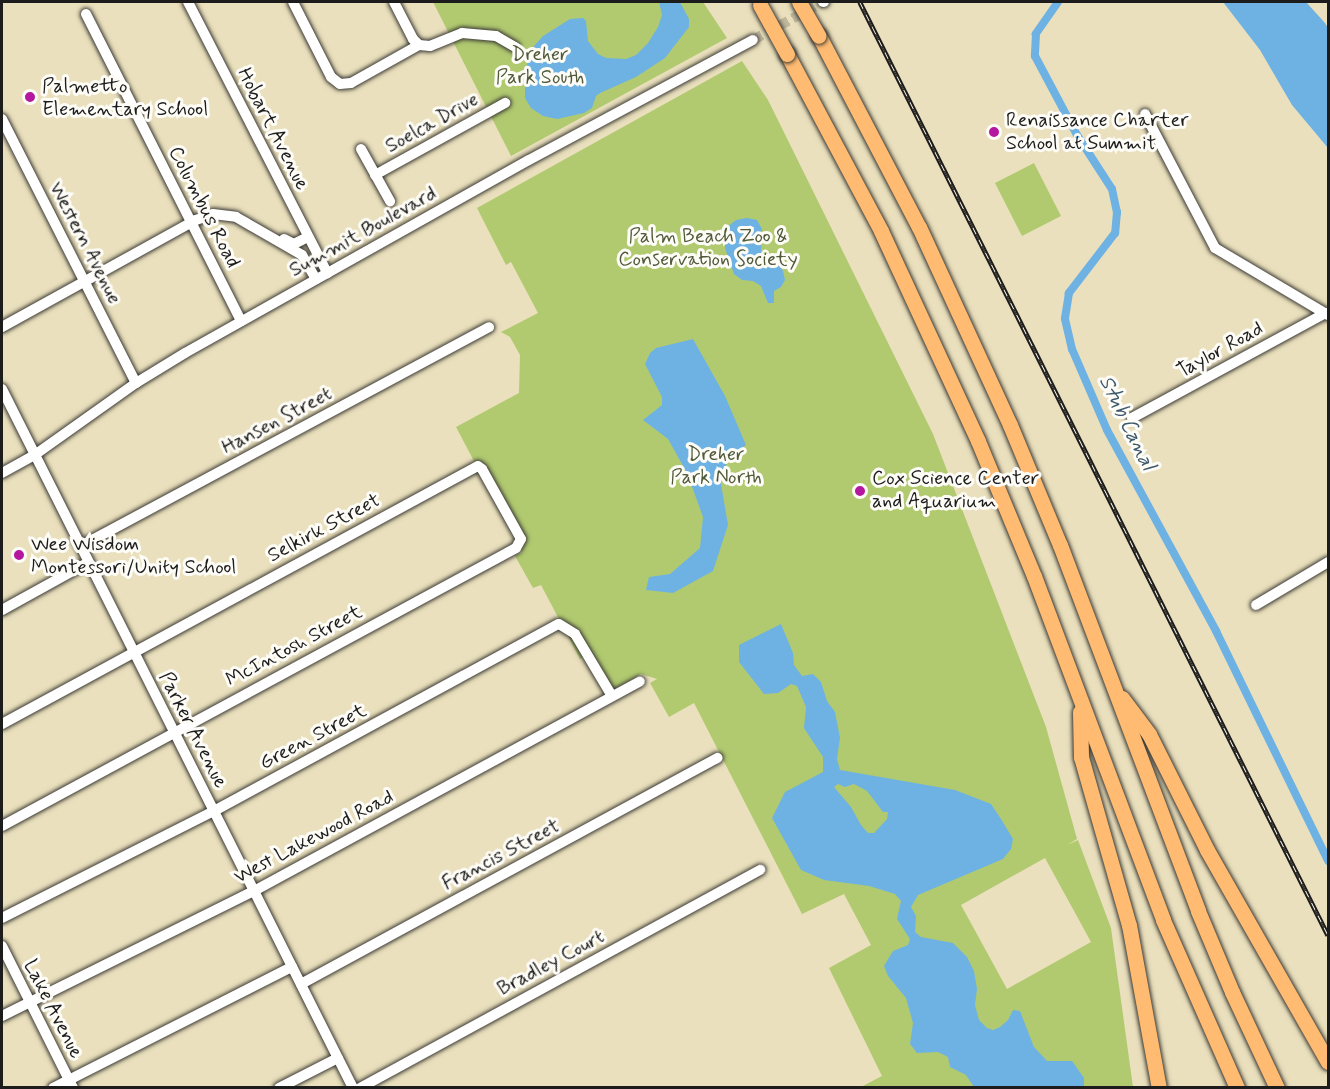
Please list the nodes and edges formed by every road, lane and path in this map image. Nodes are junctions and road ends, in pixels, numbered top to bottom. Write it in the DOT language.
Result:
graph roads {
  1 [pos="188,2"];
  2 [pos="293,2"];
  3 [pos="394,2"];
  4 [pos="799,2"];
  5 [pos="758,3"];
  6 [pos="86,14"];
  7 [pos="753,40"];
  8 [pos="419,45"];
  9 [pos="515,47"];
  10 [pos="505,103"];
  11 [pos="1145,114"];
  12 [pos="2,119"];
  13 [pos="362,149"];
  14 [pos="375,175"];
  15 [pos="390,201"];
  16 [pos="191,223"];
  17 [pos="301,224"];
  18 [pos="264,232"];
  19 [pos="304,239"];
  20 [pos="302,255"];
  21 [pos="327,273"];
  22 [pos="316,279"];
  23 [pos="84,282"];
  24 [pos="1327,314"];
  25 [pos="241,321"];
  26 [pos="2,327"];
  27 [pos="489,327"];
  28 [pos="136,383"];
  29 [pos="2,389"];
  30 [pos="1132,418"];
  31 [pos="36,453"];
  32 [pos="474,468"];
  33 [pos="2,473"];
  34 [pos="81,546"];
  35 [pos="89,562"];
  36 [pos="1329,562"];
  37 [pos="1256,605"];
  38 [pos="2,610"];
  39 [pos="133,651"];
  40 [pos="640,681"];
  41 [pos="1113,687"];
  42 [pos="612,696"];
  43 [pos="1080,700"];
  44 [pos="2,724"];
  45 [pos="174,731"];
  46 [pos="718,758"];
  47 [pos="214,811"];
  48 [pos="2,826"];
  49 [pos="760,870"];
  50 [pos="254,891"];
  51 [pos="2,918"];
  52 [pos="2,946"];
  53 [pos="292,967"];
  54 [pos="301,984"];
  55 [pos="30,1002"];
  56 [pos="2,1016"];
  57 [pos="338,1058"];
  58 [pos="1329,1062"];
  59 [pos="71,1083"];
  60 [pos="53,1088"];
  61 [pos="279,1088"];
  62 [pos="353,1088"];
  63 [pos="360,1088"];
  64 [pos="1159,1088"];
  65 [pos="1236,1088"];
  66 [pos="1277,1088"];
  1 -- 17 [label="street, Hobart Avenue"];
  2 -- 8 [label="street"];
  3 -- 8 [label="street"];
  4 -- 41 [label="highway, bridge"];
  5 -- 43 [label="highway, bridge"];
  6 -- 16 [label="street, Columbus Road"];
  7 -- 21 [label="street, Summit Boulevard"];
  8 -- 9 [label="street"];
  10 -- 14 [label="street, Soelca Drive"];
  11 -- 24 [label="street"];
  12 -- 23 [label="street, Western Avenue"];
  13 -- 14 [label="street"];
  14 -- 15 [label="street"];
  16 -- 18 [label="street"];
  16 -- 23 [label="street"];
  16 -- 25 [label="street, Columbus Road"];
  17 -- 19 [label="street"];
  17 -- 21 [label="street, Hobart Avenue"];
  18 -- 19 [label="street"];
  18 -- 20 [label="street"];
  19 -- 20 [label="street"];
  20 -- 22 [label="street"];
  21 -- 22 [label="street, Summit Boulevard"];
  22 -- 25 [label="street, Summit Boulevard"];
  23 -- 26 [label="street"];
  23 -- 28 [label="street, Western Avenue"];
  24 -- 30 [label="street, Taylor Road"];
  25 -- 28 [label="street, Summit Boulevard"];
  27 -- 34 [label="street, Hansen Street"];
  28 -- 31 [label="street, Summit Boulevard"];
  29 -- 31 [label="street, Parker Avenue"];
  31 -- 33 [label="street, Summit Boulevard"];
  31 -- 34 [label="street, Parker Avenue"];
  32 -- 39 [label="street, Selkirk Street"];
  32 -- 45 [label="street, McIntosh Street"];
  34 -- 35 [label="street, Parker Avenue"];
  35 -- 38 [label="street"];
  35 -- 39 [label="street, Parker Avenue"];
  36 -- 37 [label="street"];
  39 -- 44 [label="street, Selkirk Street"];
  39 -- 45 [label="street, Parker Avenue"];
  40 -- 42 [label="street, West Lakewood Road"];
  41 -- 58 [label="highway"];
  41 -- 66 [label="highway"];
  42 -- 47 [label="street, Green Street"];
  42 -- 50 [label="street, West Lakewood Road"];
  43 -- 64 [label="highway"];
  43 -- 65 [label="highway"];
  45 -- 47 [label="street, Parker Avenue"];
  45 -- 48 [label="street, McIntosh Street"];
  46 -- 54 [label="street, Francis Street"];
  47 -- 50 [label="street, Parker Avenue"];
  47 -- 51 [label="street, Green Street"];
  49 -- 63 [label="street, Bradley Court"];
  50 -- 53 [label="street, Parker Avenue"];
  50 -- 55 [label="street, West Lakewood Road"];
  52 -- 55 [label="street, Lake Avenue"];
  53 -- 54 [label="street, Parker Avenue"];
  53 -- 59 [label="street"];
  54 -- 57 [label="street, Parker Avenue"];
  55 -- 56 [label="street, West Lakewood Road"];
  55 -- 59 [label="street, Lake Avenue"];
  57 -- 61 [label="street"];
  57 -- 62 [label="street, Parker Avenue"];
  59 -- 60 [label="street"];
}
